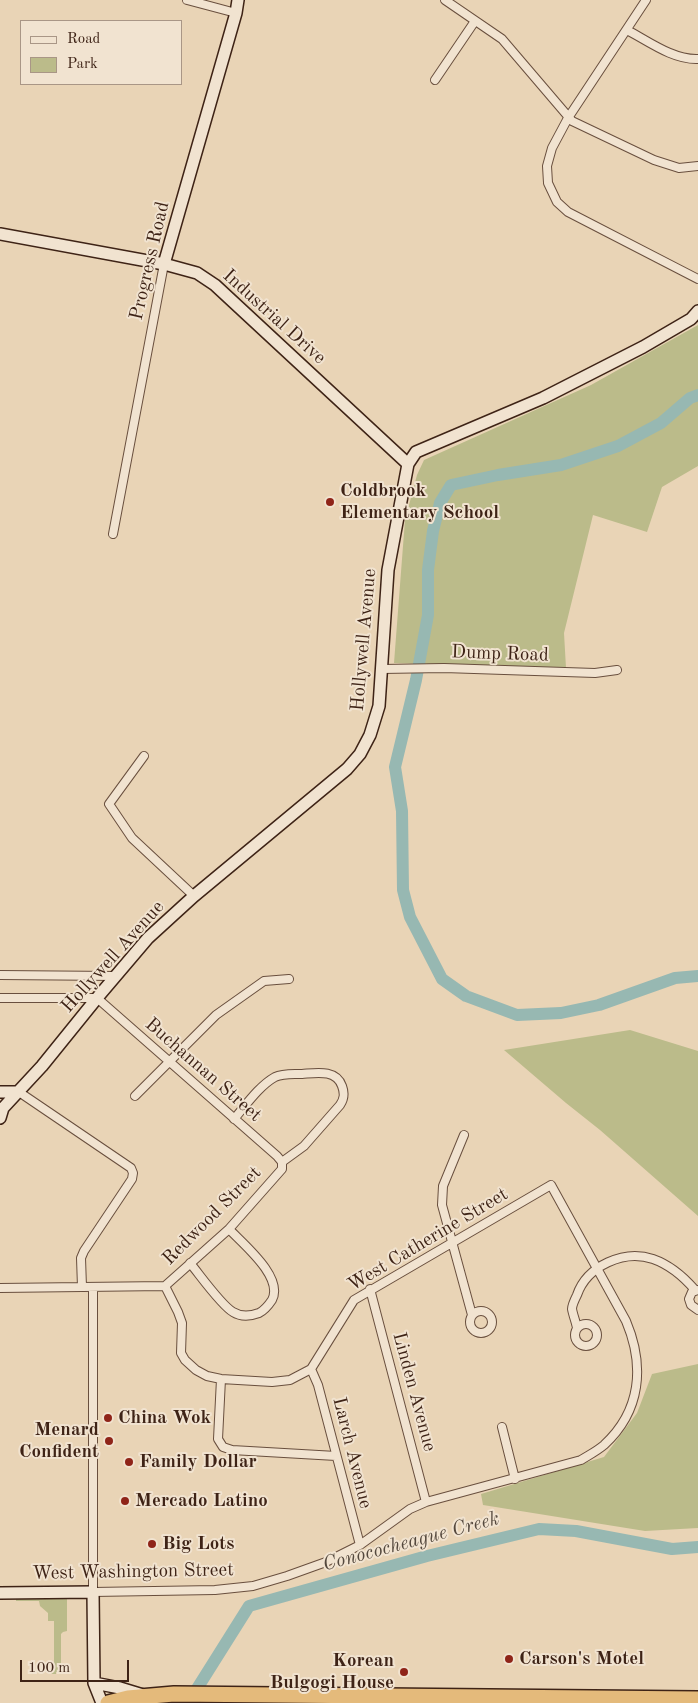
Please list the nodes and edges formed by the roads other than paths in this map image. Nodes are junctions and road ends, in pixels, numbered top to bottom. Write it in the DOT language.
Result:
graph roads {
  1 [pos="187,0"];
  2 [pos="238,0"];
  3 [pos="445,0"];
  4 [pos="646,0"];
  5 [pos="236,13"];
  6 [pos="475,21"];
  7 [pos="627,30"];
  8 [pos="698,59"];
  9 [pos="435,80"];
  10 [pos="568,118"];
  11 [pos="698,166"];
  12 [pos="0,234"];
  13 [pos="164,264"];
  14 [pos="698,278"];
  15 [pos="698,311"];
  16 [pos="408,464"];
  17 [pos="113,534"];
  18 [pos="382,669"];
  19 [pos="617,670"];
  20 [pos="144,756"];
  21 [pos="194,896"];
  22 [pos="0,975"];
  23 [pos="115,976"];
  24 [pos="288,979"];
  25 [pos="0,998"];
  26 [pos="96,998"];
  27 [pos="169,1061"];
  28 [pos="0,1092"];
  29 [pos="19,1092"];
  30 [pos="135,1096"];
  31 [pos="0,1118"];
  32 [pos="234,1119"];
  33 [pos="464,1135"];
  34 [pos="282,1166"];
  35 [pos="551,1185"];
  36 [pos="228,1229"];
  37 [pos="452,1242"];
  38 [pos="190,1263"];
  39 [pos="596,1269"];
  40 [pos="165,1286"];
  41 [pos="82,1287"];
  42 [pos="93,1287"];
  43 [pos="0,1288"];
  44 [pos="370,1289"];
  45 [pos="697,1290"];
  46 [pos="698,1310"];
  47 [pos="472,1315"];
  48 [pos="577,1328"];
  49 [pos="311,1370"];
  50 [pos="221,1380"];
  51 [pos="502,1427"];
  52 [pos="336,1456"];
  53 [pos="515,1479"];
  54 [pos="426,1502"];
  55 [pos="360,1545"];
  56 [pos="93,1592"];
  57 [pos="0,1593"];
  58 [pos="94,1683"];
  59 [pos="145,1696"];
  60 [pos="223,1697"];
  61 [pos="391,1699"];
  62 [pos="698,1699"];
  63 [pos="102,1703"];
  64 [pos="108,1703"];
  1 -- 5 [label="street"];
  2 -- 5 [label="street, Progress Road"];
  3 -- 6 [label="street"];
  4 -- 7 [label="street"];
  5 -- 13 [label="street, Progress Road"];
  6 -- 9 [label="street"];
  6 -- 10 [label="street"];
  7 -- 8 [label="street"];
  7 -- 10 [label="street"];
  10 -- 11 [label="street"];
  10 -- 14 [label="street"];
  12 -- 13 [label="street, Industrial Drive"];
  13 -- 16 [label="street, Industrial Drive"];
  13 -- 17 [label="street, Progress Road"];
  15 -- 16 [label="street"];
  16 -- 18 [label="street, Hollywell Avenue"];
  18 -- 19 [label="street, Dump Road"];
  18 -- 21 [label="street, Hollywell Avenue"];
  20 -- 21 [label="street"];
  21 -- 23 [label="street, Hollywell Avenue"];
  22 -- 23 [label="street"];
  23 -- 26 [label="street, Hollywell Avenue"];
  24 -- 27 [label="street"];
  25 -- 26 [label="street"];
  26 -- 27 [label="street, Buchannan Street"];
  26 -- 29 [label="street, Hollywell Avenue"];
  27 -- 30 [label="street"];
  27 -- 32 [label="street, Buchannan Street"];
  28 -- 29 [label="street"];
  29 -- 31 [label="street, Hollywell Avenue"];
  29 -- 41 [label="street"];
  32 -- 34 [label="street, Buchannan Street"];
  32 -- 34 [label="street, Redwood Street"];
  33 -- 37 [label="street"];
  34 -- 36 [label="street, Redwood Street"];
  35 -- 37 [label="street, West Catherine Street"];
  35 -- 39 [label="street, West Washington Street"];
  36 -- 38 [label="street, Redwood Street"];
  36 -- 38 [label="street"];
  37 -- 44 [label="street, West Catherine Street"];
  37 -- 47 [label="street"];
  38 -- 40 [label="street, Redwood Street"];
  39 -- 45 [label="street"];
  39 -- 48 [label="street"];
  39 -- 53 [label="street, West Washington Street"];
  40 -- 42 [label="street"];
  40 -- 50 [label="street"];
  41 -- 42 [label="street"];
  41 -- 43 [label="street"];
  42 -- 56 [label="street"];
  44 -- 49 [label="street, West Catherine Street"];
  44 -- 54 [label="street, Linden Avenue"];
  45 -- 46 [label="street"];
  49 -- 50 [label="street"];
  49 -- 52 [label="street, Larch Avenue"];
  50 -- 52 [label="street"];
  51 -- 53 [label="street"];
  52 -- 55 [label="street, Larch Avenue"];
  53 -- 54 [label="street, West Washington Street"];
  54 -- 55 [label="street, West Washington Street"];
  55 -- 56 [label="street, West Washington Street"];
  56 -- 57 [label="street, West Washington Street"];
  56 -- 58 [label="street"];
  58 -- 59 [label="street"];
  58 -- 63 [label="street"];
  59 -- 60 [label="highway"];
  59 -- 64 [label="highway"];
  60 -- 61 [label="highway"];
  61 -- 62 [label="highway"];
}
